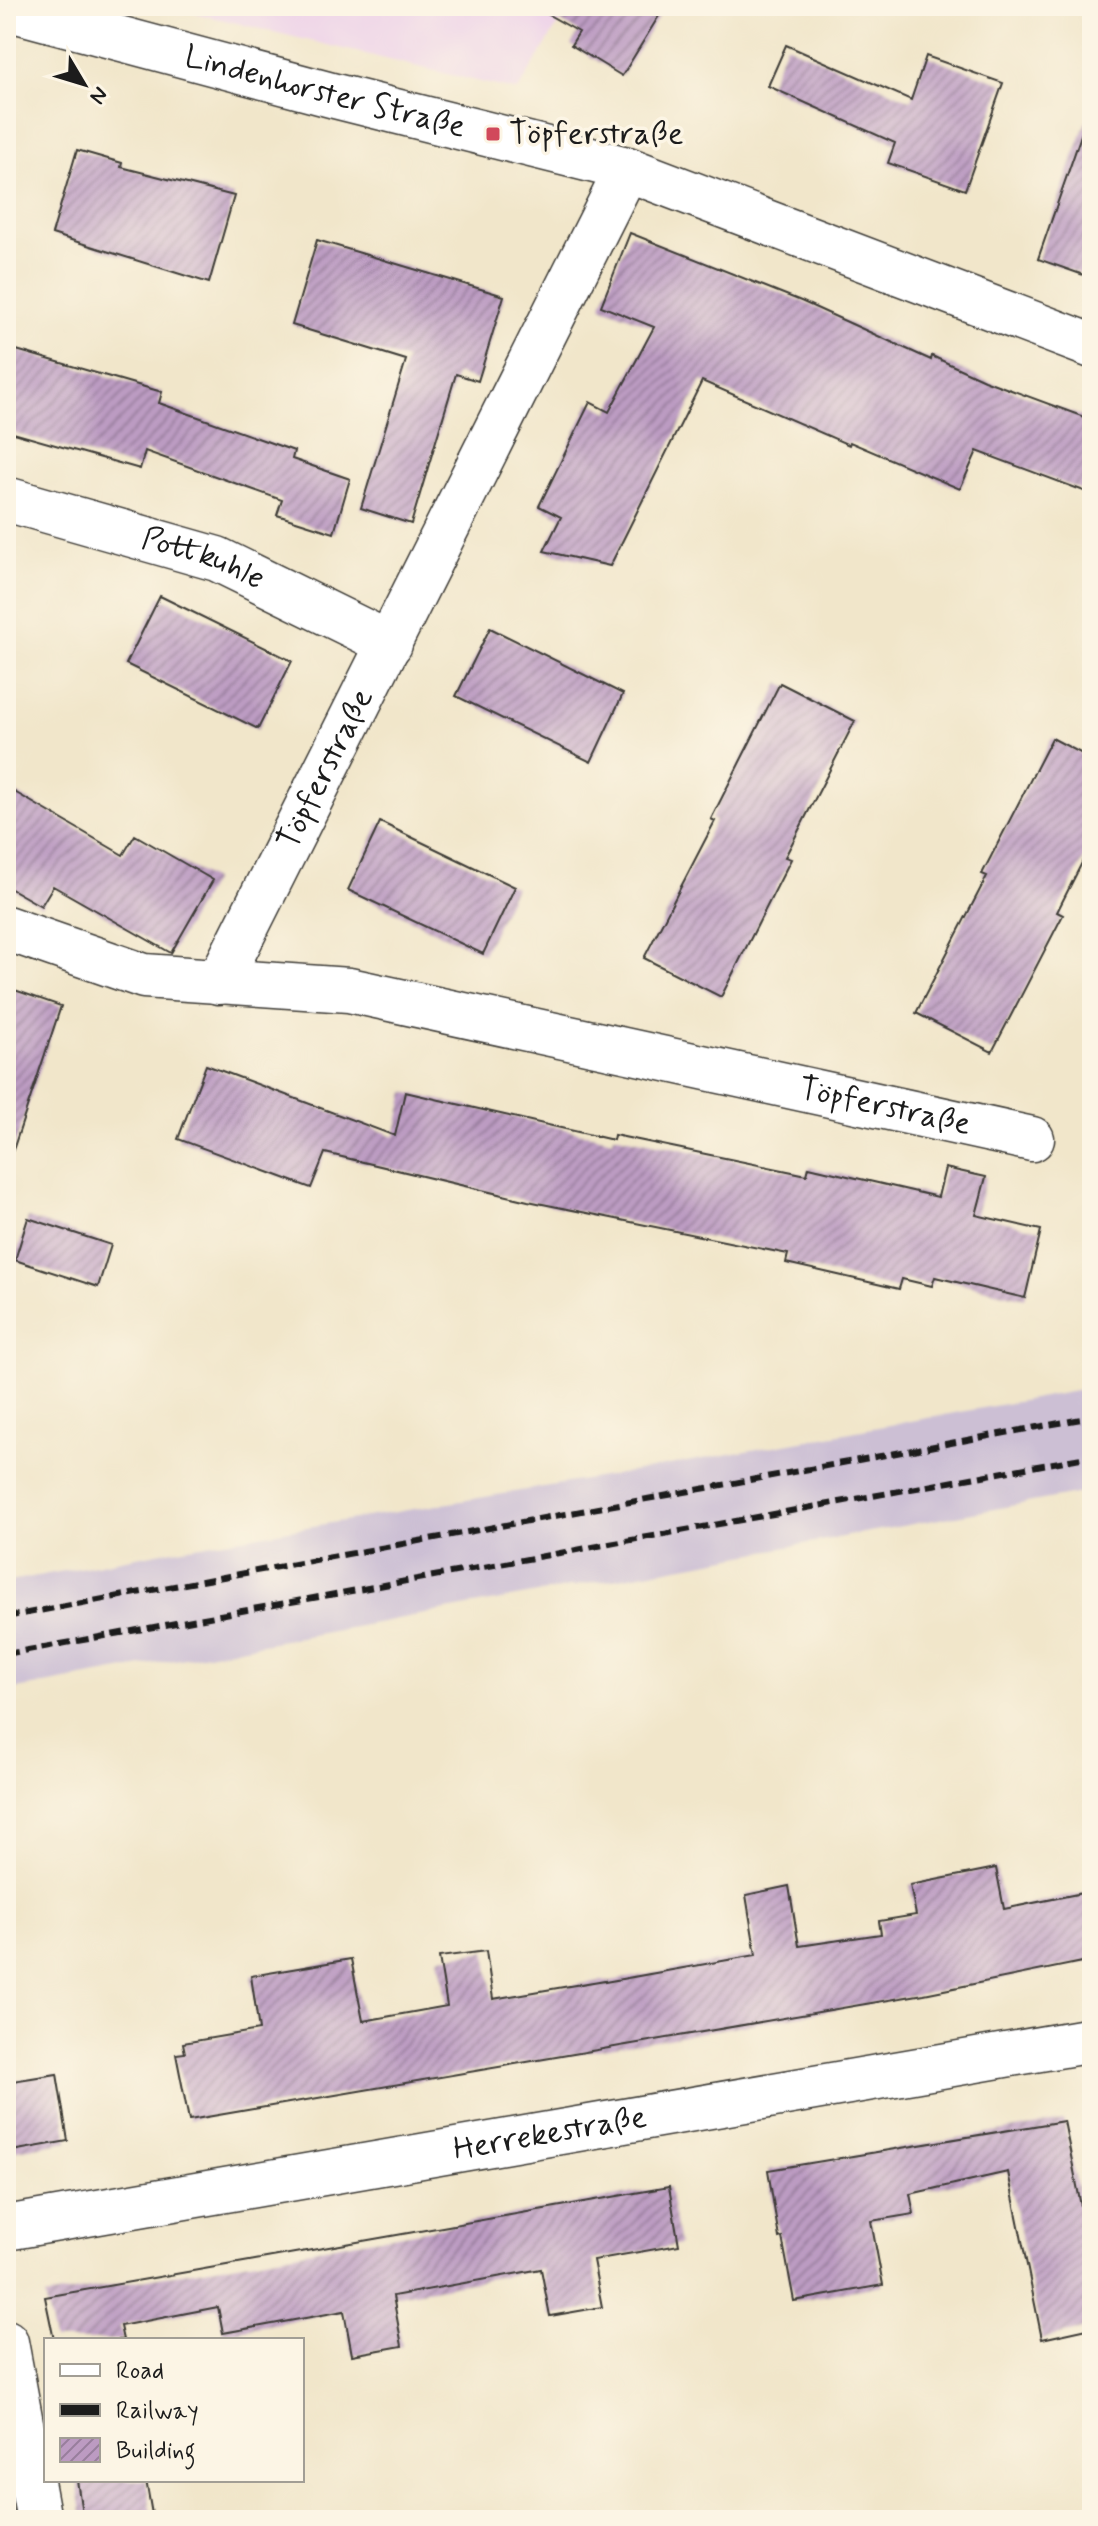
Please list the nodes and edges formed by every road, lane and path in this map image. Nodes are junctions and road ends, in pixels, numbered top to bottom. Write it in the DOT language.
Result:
graph roads {
  1 [pos="6,8"];
  2 [pos="627,169"];
  3 [pos="1092,346"];
  4 [pos="6,499"];
  5 [pos="390,644"];
  6 [pos="6,928"];
  7 [pos="219,982"];
  8 [pos="1032,1139"];
  9 [pos="1092,2040"];
  10 [pos="6,2228"];
  11 [pos="6,2342"];
  12 [pos="39,2520"];
  1 -- 2 [label="street, Lindenhorster Straße"];
  2 -- 3 [label="street, Lindenhorster Straße"];
  2 -- 5 [label="street, Töpferstraße"];
  4 -- 5 [label="street, Pottkuhle"];
  5 -- 7 [label="street, Töpferstraße"];
  6 -- 7 [label="street, Töpferstraße"];
  7 -- 8 [label="street, Töpferstraße"];
  9 -- 10 [label="street, Herrekestraße"];
  11 -- 12 [label="street"];
}
